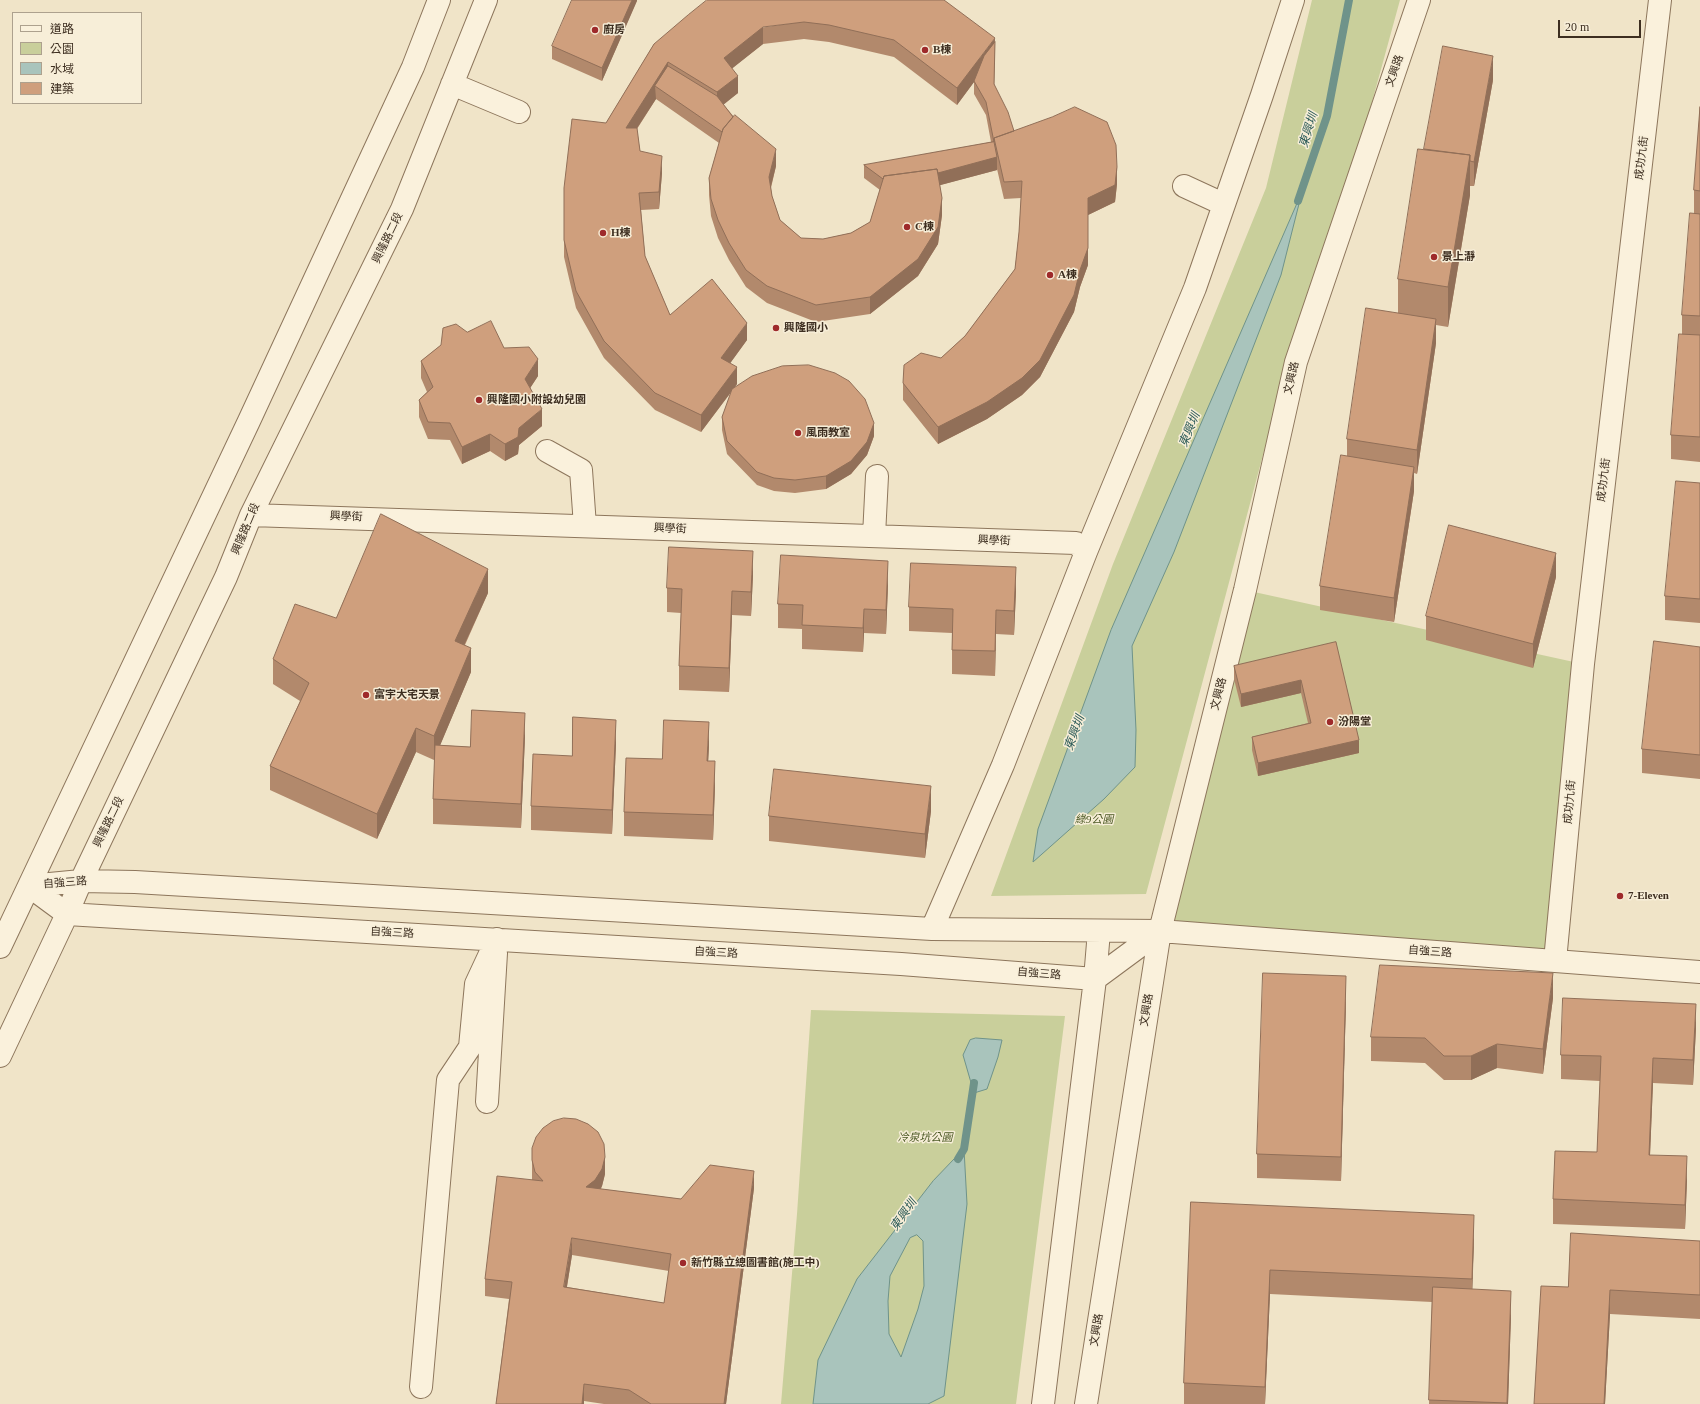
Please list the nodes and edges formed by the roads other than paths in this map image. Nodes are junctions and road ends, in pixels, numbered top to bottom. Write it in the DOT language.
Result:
graph roads {
  1 [pos="439,0"];
  2 [pos="486,0"];
  3 [pos="1293,0"];
  4 [pos="1419,0"];
  5 [pos="1660,0"];
  6 [pos="452,84"];
  7 [pos="519,112"];
  8 [pos="1184,186"];
  9 [pos="1223,204"];
  10 [pos="547,451"];
  11 [pos="877,476"];
  12 [pos="251,515"];
  13 [pos="585,526"];
  14 [pos="874,536"];
  15 [pos="1086,552"];
  16 [pos="81,881"];
  17 [pos="29,886"];
  18 [pos="67,914"];
  19 [pos="932,929"];
  20 [pos="1099,932"];
  21 [pos="1160,932"];
  22 [pos="497,940"];
  23 [pos="0,947"];
  24 [pos="1555,961"];
  25 [pos="1700,972"];
  26 [pos="1095,979"];
  27 [pos="0,1056"];
  28 [pos="487,1102"];
  29 [pos="421,1387"];
  30 [pos="1043,1404"];
  31 [pos="1086,1404"];
  1 -- 17 [label="street"];
  2 -- 6 [label="street, 興隆路二段"];
  3 -- 9 [label="street"];
  4 -- 21 [label="street, 文興路"];
  5 -- 24 [label="street, 成功九街"];
  6 -- 7 [label="street"];
  6 -- 12 [label="street, 興隆路二段"];
  8 -- 9 [label="street"];
  9 -- 15 [label="street"];
  10 -- 13 [label="street"];
  11 -- 14 [label="street"];
  12 -- 13 [label="street, 興學街"];
  12 -- 16 [label="street, 興隆路二段"];
  13 -- 14 [label="street, 興學街"];
  14 -- 15 [label="street, 興學街"];
  15 -- 19 [label="street"];
  16 -- 17 [label="street, 自強三路"];
  16 -- 18 [label="street, 興隆路二段"];
  16 -- 19 [label="street, 自強三路"];
  17 -- 18 [label="street, 自強三路"];
  17 -- 23 [label="street"];
  18 -- 22 [label="street, 自強三路"];
  18 -- 27 [label="street, 興隆路二段"];
  19 -- 20 [label="street, 自強三路"];
  20 -- 21 [label="street, 自強三路"];
  20 -- 26 [label="street"];
  21 -- 24 [label="street, 自強三路"];
  21 -- 26 [label="street"];
  21 -- 31 [label="street, 文興路"];
  22 -- 26 [label="street, 自強三路"];
  22 -- 28 [label="street"];
  22 -- 29 [label="street"];
  24 -- 25 [label="street, 自強三路"];
  26 -- 30 [label="street"];
}
